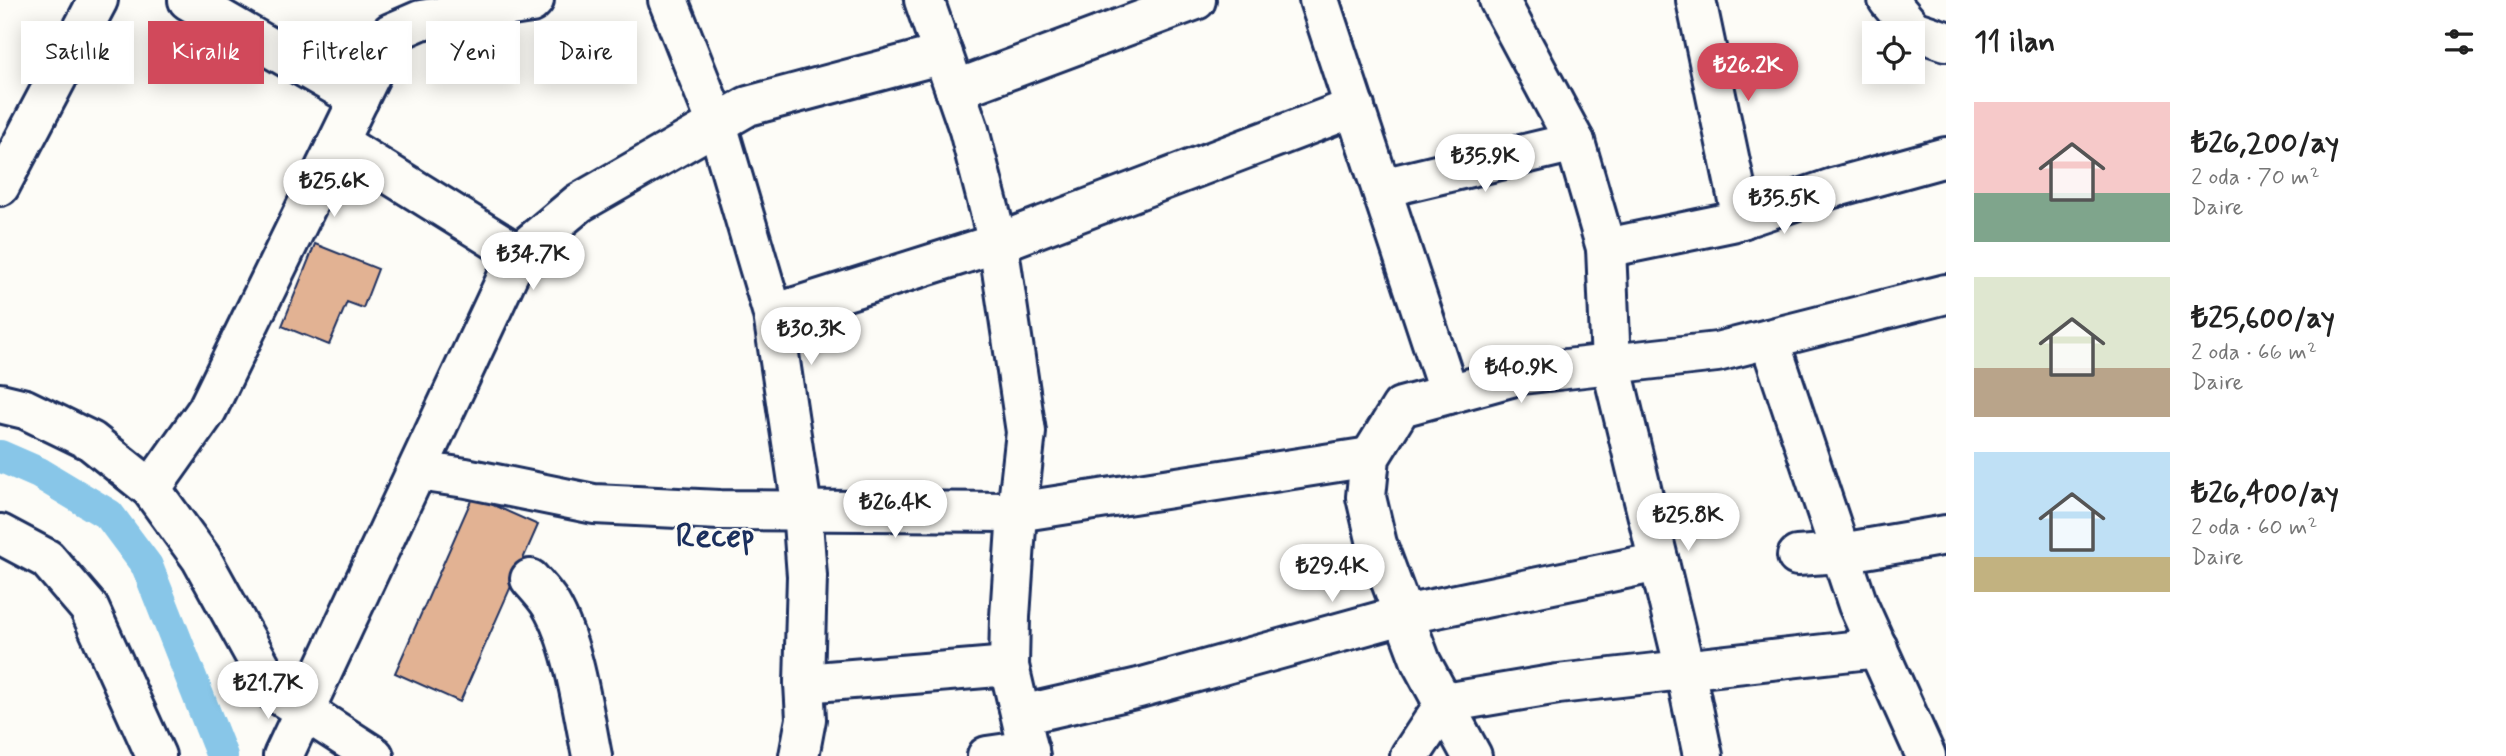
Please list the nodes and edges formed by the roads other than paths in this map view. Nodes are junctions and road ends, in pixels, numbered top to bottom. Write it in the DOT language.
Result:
graph roads {
  1 [pos="98,0"];
  2 [pos="188,0"];
  3 [pos="534,0"];
  4 [pos="668,0"];
  5 [pos="924,0"];
  6 [pos="1196,0"];
  7 [pos="1319,0"];
  8 [pos="1499,0"];
  9 [pos="1696,0"];
  10 [pos="1888,0"];
  11 [pos="418,10"];
  12 [pos="1946,41"];
  13 [pos="943,54"];
  14 [pos="955,90"];
  15 [pos="359,99"];
  16 [pos="1355,107"];
  17 [pos="717,124"];
  18 [pos="338,142"];
  19 [pos="1575,142"];
  20 [pos="1946,157"];
  21 [pos="0,186"];
  22 [pos="1382,188"];
  23 [pos="1742,219"];
  24 [pos="998,243"];
  25 [pos="1606,247"];
  26 [pos="518,254"];
  27 [pos="1946,294"];
  28 [pos="773,314"];
  29 [pos="1769,339"];
  30 [pos="1611,364"];
  31 [pos="1449,394"];
  32 [pos="0,403"];
  33 [pos="1370,457"];
  34 [pos="418,471"];
  35 [pos="151,489"];
  36 [pos="802,509"];
  37 [pos="1017,512"];
  38 [pos="0,534"];
  39 [pos="1946,536"];
  40 [pos="1840,552"];
  41 [pos="1797,556"];
  42 [pos="1659,562"];
  43 [pos="530,579"];
  44 [pos="1403,615"];
  45 [pos="1878,648"];
  46 [pos="1009,666"];
  47 [pos="1685,670"];
  48 [pos="804,683"];
  49 [pos="1445,703"];
  50 [pos="305,712"];
  51 [pos="1027,740"];
  52 [pos="156,756"];
  53 [pos="283,756"];
  54 [pos="374,756"];
  55 [pos="592,756"];
  56 [pos="799,756"];
  57 [pos="987,756"];
  58 [pos="1409,756"];
  59 [pos="1472,756"];
  60 [pos="1703,756"];
  61 [pos="1926,756"];
  1 -- 21 [label="street"];
  2 -- 15 [label="street"];
  3 -- 11 [label="street"];
  4 -- 17 [label="street"];
  5 -- 13 [label="street"];
  6 -- 14 [label="street"];
  7 -- 16 [label="street"];
  8 -- 19 [label="street"];
  9 -- 23 [label="street"];
  10 -- 12 [label="street"];
  11 -- 15 [label="street"];
  13 -- 14 [label="street"];
  13 -- 17 [label="street"];
  14 -- 24 [label="street"];
  15 -- 18 [label="street"];
  16 -- 22 [label="street"];
  16 -- 24 [label="street"];
  17 -- 26 [label="street"];
  17 -- 28 [label="street"];
  18 -- 26 [label="street"];
  18 -- 35 [label="street"];
  19 -- 22 [label="street"];
  19 -- 25 [label="street"];
  20 -- 23 [label="street"];
  22 -- 31 [label="street"];
  23 -- 25 [label="street"];
  24 -- 28 [label="street"];
  24 -- 37 [label="street"];
  25 -- 30 [label="street"];
  26 -- 34 [label="street"];
  27 -- 29 [label="street"];
  28 -- 36 [label="street"];
  29 -- 30 [label="street"];
  29 -- 40 [label="street"];
  30 -- 31 [label="street"];
  30 -- 42 [label="street"];
  31 -- 33 [label="street"];
  32 -- 35 [label="street"];
  33 -- 37 [label="street"];
  33 -- 44 [label="street"];
  34 -- 36 [label="street"];
  34 -- 50 [label="street"];
  35 -- 50 [label="street"];
  36 -- 37 [label="street"];
  36 -- 48 [label="street"];
  37 -- 46 [label="street"];
  38 -- 52 [label="street"];
  39 -- 40 [label="street"];
  40 -- 41 [label="street"];
  40 -- 45 [label="street"];
  42 -- 44 [label="street"];
  42 -- 47 [label="street"];
  43 -- 55 [label="street"];
  44 -- 49 [label="street"];
  44 -- 51 [label="street"];
  45 -- 47 [label="street"];
  45 -- 61 [label="street"];
  46 -- 48 [label="street"];
  46 -- 51 [label="street"];
  47 -- 49 [label="street"];
  47 -- 60 [label="street"];
  48 -- 56 [label="street"];
  49 -- 58 [label="street"];
  49 -- 59 [label="street"];
  50 -- 53 [label="street"];
  50 -- 54 [label="street"];
  51 -- 57 [label="street"];
}
